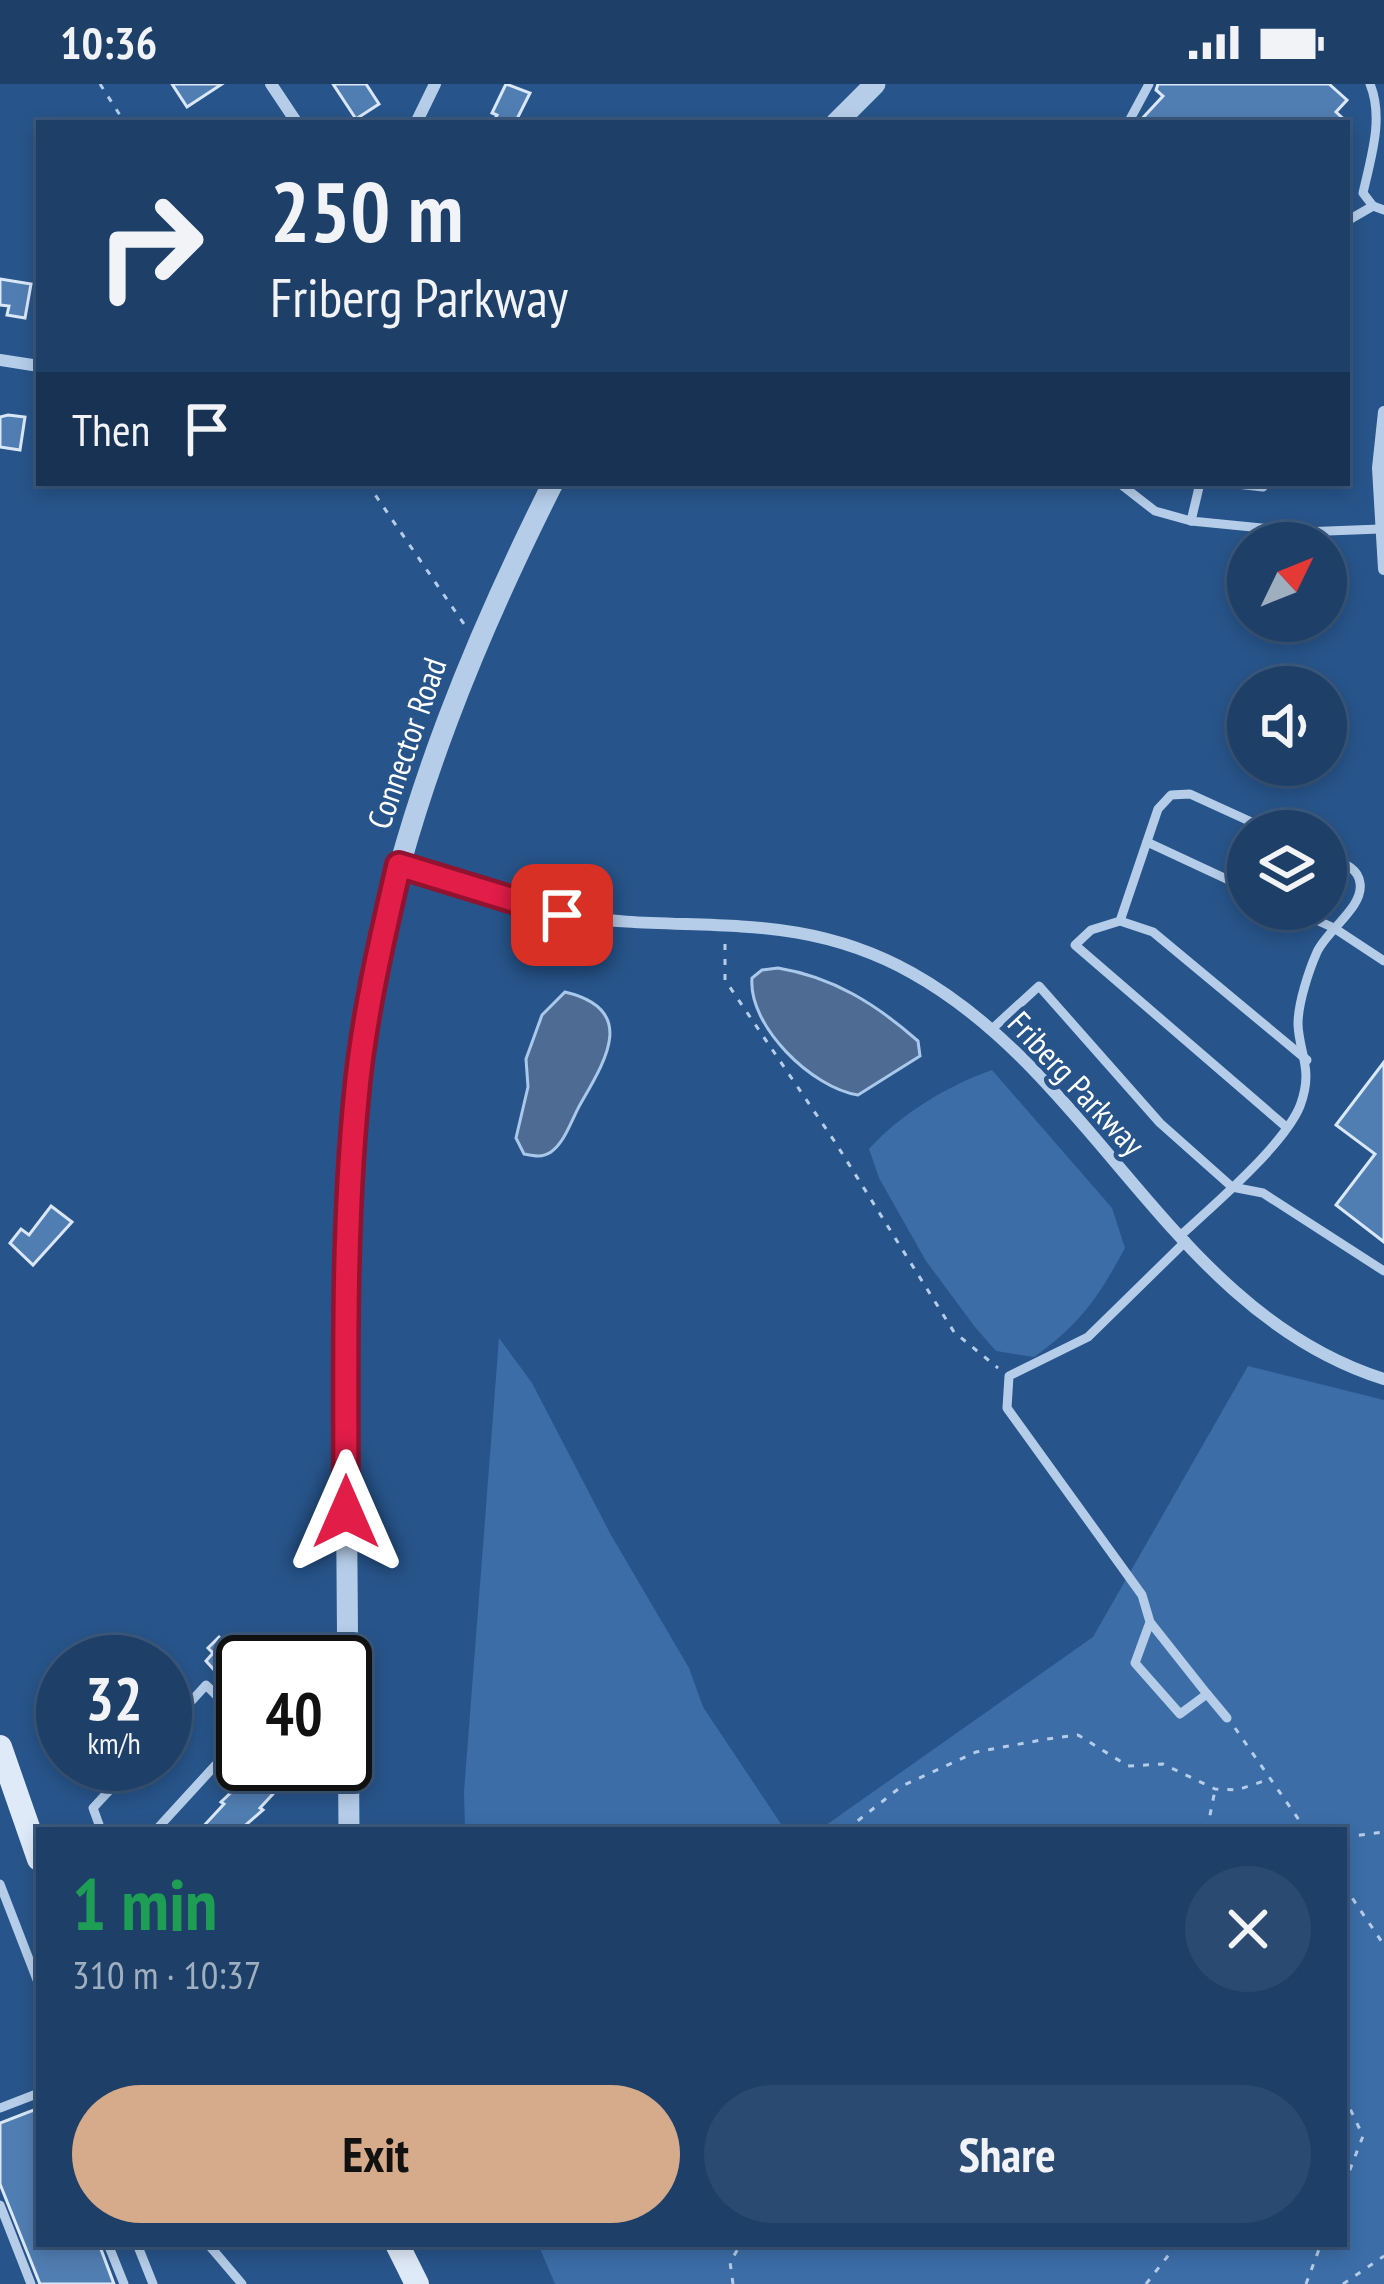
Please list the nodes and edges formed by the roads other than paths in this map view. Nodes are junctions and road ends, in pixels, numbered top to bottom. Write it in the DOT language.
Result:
graph roads {
  1 [pos="271,84"];
  2 [pos="435,84"];
  3 [pos="875,84"];
  4 [pos="1149,84"];
  5 [pos="1370,84"];
  6 [pos="295,120"];
  7 [pos="417,120"];
  8 [pos="839,120"];
  9 [pos="1130,120"];
  10 [pos="1378,208"];
  11 [pos="1350,220"];
  12 [pos="0,360"];
  13 [pos="36,366"];
  14 [pos="1384,412"];
  15 [pos="552,486"];
  16 [pos="1123,486"];
  17 [pos="1199,486"];
  18 [pos="1190,521"];
  19 [pos="1381,529"];
  20 [pos="1384,569"];
  21 [pos="1227,811"];
  22 [pos="1147,842"];
  23 [pos="399,865"];
  24 [pos="1347,866"];
  25 [pos="1227,879"];
  26 [pos="1347,912"];
  27 [pos="1120,921"];
  28 [pos="1333,930"];
  29 [pos="1337,930"];
  30 [pos="1384,961"];
  31 [pos="992,1029"];
  32 [pos="1307,1060"];
  33 [pos="1285,1126"];
  34 [pos="1232,1187"];
  35 [pos="1184,1238"];
  36 [pos="1384,1271"];
  37 [pos="1384,1379"];
  38 [pos="1150,1622"];
  39 [pos="1207,1694"];
  40 [pos="216,1695"];
  41 [pos="192,1700"];
  42 [pos="1230,1721"];
  43 [pos="0,1747"];
  44 [pos="216,1764"];
  45 [pos="109,1791"];
  46 [pos="6,1795"];
  47 [pos="100,1827"];
  48 [pos="159,1827"];
  49 [pos="349,1827"];
  50 [pos="36,1853"];
  51 [pos="0,1884"];
  52 [pos="36,1977"];
  53 [pos="36,2093"];
  54 [pos="0,2108"];
  55 [pos="0,2205"];
  56 [pos="109,2247"];
  57 [pos="137,2247"];
  58 [pos="211,2247"];
  59 [pos="399,2247"];
  60 [pos="31,2284"];
  61 [pos="124,2284"];
  62 [pos="153,2284"];
  63 [pos="242,2284"];
  64 [pos="417,2284"];
  1 -- 6 [label="street"];
  2 -- 7 [label="street"];
  3 -- 8 [label="street"];
  4 -- 9 [label="lane"];
  5 -- 10 [label="lane"];
  10 -- 11 [label="lane"];
  12 -- 13 [label="street"];
  14 -- 19 [label="street"];
  15 -- 23 [label="street, Connector Road"];
  16 -- 18 [label="lane"];
  17 -- 18 [label="lane"];
  18 -- 19 [label="lane"];
  19 -- 20 [label="street"];
  21 -- 22 [label="lane"];
  22 -- 25 [label="lane"];
  22 -- 27 [label="lane"];
  23 -- 31 [label="street, Friberg Parkway"];
  23 -- 49 [label="street, Connector Road"];
  24 -- 26 [label="lane"];
  27 -- 32 [label="lane"];
  27 -- 33 [label="lane"];
  28 -- 32 [label="lane"];
  29 -- 30 [label="lane"];
  31 -- 34 [label="lane"];
  31 -- 35 [label="street, Friberg Parkway"];
  32 -- 33 [label="lane"];
  33 -- 34 [label="lane"];
  34 -- 35 [label="lane"];
  34 -- 36 [label="lane"];
  35 -- 37 [label="street, Friberg Parkway"];
  35 -- 38 [label="lane"];
  38 -- 39 [label="lane"];
  38 -- 39 [label="lane"];
  39 -- 42 [label="lane"];
  40 -- 41 [label="lane"];
  43 -- 46 [label="main road"];
  44 -- 48 [label="lane"];
  45 -- 47 [label="lane"];
  46 -- 50 [label="main road"];
  51 -- 52 [label="lane"];
  53 -- 54 [label="lane"];
  55 -- 60 [label="lane"];
  56 -- 61 [label="lane"];
  57 -- 62 [label="lane"];
  58 -- 63 [label="lane"];
  59 -- 64 [label="main road"];
}
